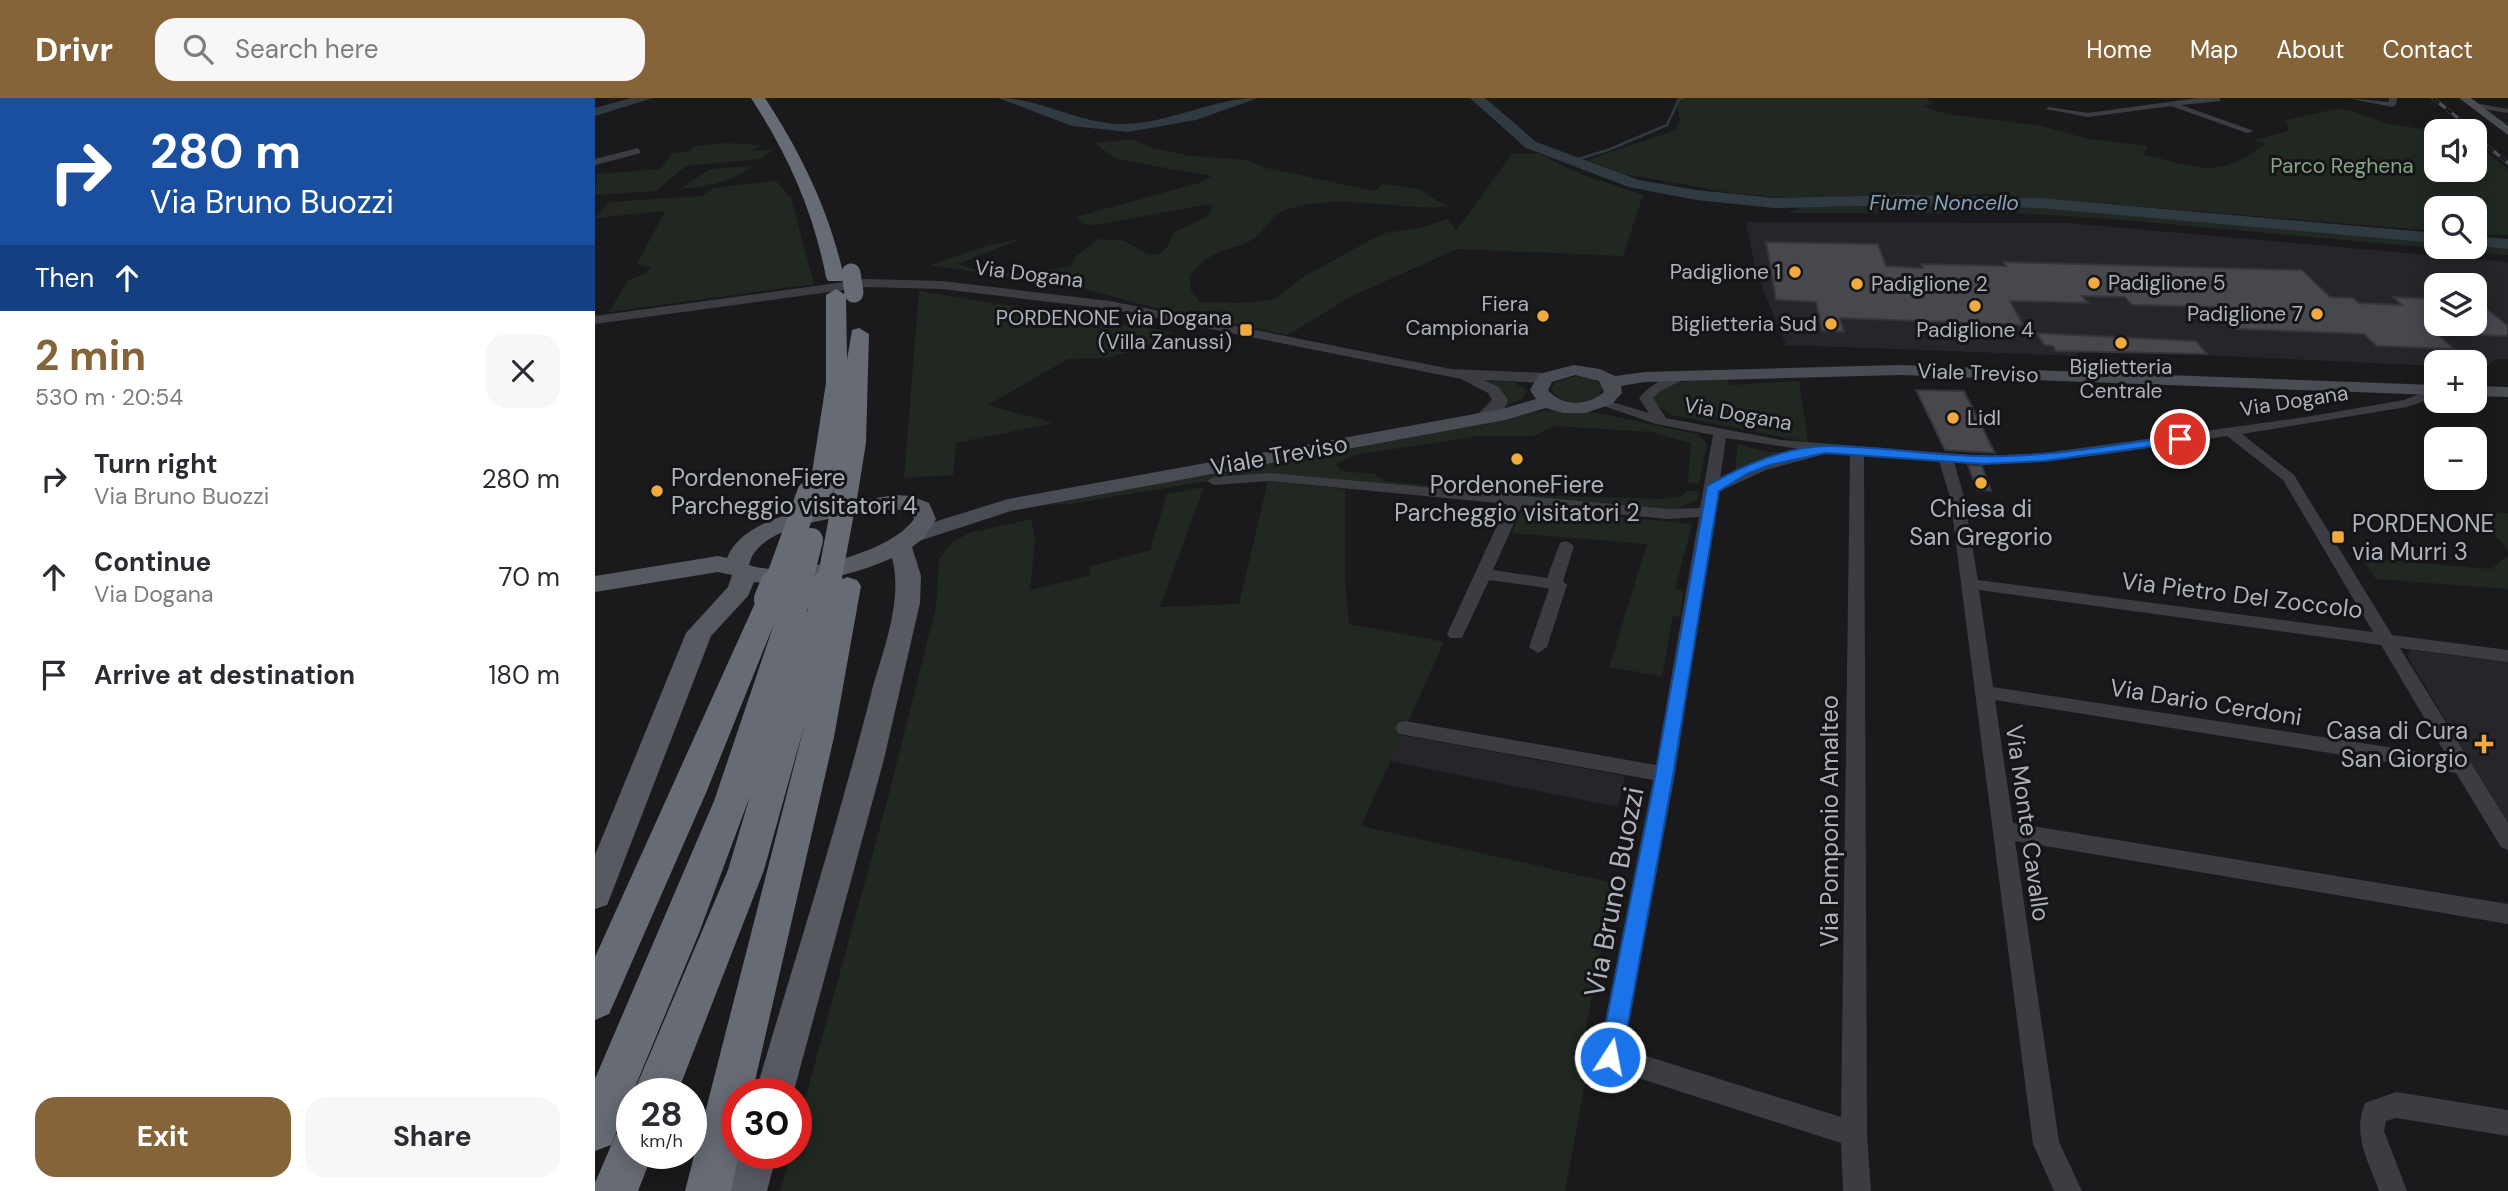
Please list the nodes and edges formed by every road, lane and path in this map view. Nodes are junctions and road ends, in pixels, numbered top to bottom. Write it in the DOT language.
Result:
graph roads {
  1 [pos="758,98"];
  2 [pos="776,98"];
  3 [pos="2150,98"];
  4 [pos="2215,98"];
  5 [pos="2352,98"];
  6 [pos="2393,98"];
  7 [pos="2488,98"];
  8 [pos="2197,99"];
  9 [pos="2469,102"];
  10 [pos="2173,104"];
  11 [pos="2506,106"];
  12 [pos="2049,108"];
  13 [pos="2508,126"];
  14 [pos="2250,131"];
  15 [pos="2508,132"];
  16 [pos="799,136"];
  17 [pos="638,151"];
  18 [pos="595,162"];
  19 [pos="844,284"];
  20 [pos="595,320"];
  21 [pos="1454,374"];
  22 [pos="1679,377"];
  23 [pos="1545,378"];
  24 [pos="1611,382"];
  25 [pos="2424,390"];
  26 [pos="2487,391"];
  27 [pos="2508,392"];
  28 [pos="2424,396"];
  29 [pos="1549,401"];
  30 [pos="1602,403"];
  31 [pos="1482,418"];
  32 [pos="1661,421"];
  33 [pos="2231,432"];
  34 [pos="1720,433"];
  35 [pos="1825,449"];
  36 [pos="1857,452"];
  37 [pos="1946,460"];
  38 [pos="1214,481"];
  39 [pos="834,489"];
  40 [pos="1712,489"];
  41 [pos="1516,501"];
  42 [pos="1008,505"];
  43 [pos="921,508"];
  44 [pos="1708,513"];
  45 [pos="748,541"];
  46 [pos="908,541"];
  47 [pos="1566,547"];
  48 [pos="741,568"];
  49 [pos="653,574"];
  50 [pos="1484,574"];
  51 [pos="595,576"];
  52 [pos="595,584"];
  53 [pos="1970,584"];
  54 [pos="1553,585"];
  55 [pos="810,593"];
  56 [pos="699,633"];
  57 [pos="1456,634"];
  58 [pos="2387,639"];
  59 [pos="1538,647"];
  60 [pos="2508,656"];
  61 [pos="1983,692"];
  62 [pos="1405,728"];
  63 [pos="2463,766"];
  64 [pos="1665,774"];
  65 [pos="2001,830"];
  66 [pos="2508,841"];
  67 [pos="595,895"];
  68 [pos="2508,914"];
  69 [pos="595,1001"];
  70 [pos="662,1078"];
  71 [pos="779,1078"];
  72 [pos="2508,1122"];
  73 [pos="595,1129"];
  74 [pos="1854,1134"];
  75 [pos="624,1169"];
  76 [pos="753,1169"];
  77 [pos="615,1191"];
  78 [pos="708,1191"];
  79 [pos="747,1191"];
  80 [pos="1857,1191"];
  81 [pos="2068,1191"];
  82 [pos="2393,1191"];
  1 -- 19 [label="highway"];
  2 -- 16 [label="highway"];
  3 -- 10 [label="street"];
  4 -- 8 [label="street"];
  5 -- 6 [label="street"];
  7 -- 11 [label="street"];
  8 -- 10 [label="street"];
  9 -- 11 [label="street"];
  9 -- 15 [label="main road"];
  10 -- 12 [label="street"];
  10 -- 14 [label="street"];
  11 -- 13 [label="street"];
  17 -- 18 [label="street"];
  19 -- 39 [label="highway"];
  19 -- 39 [label="highway"];
  20 -- 21 [label="street, Via Dogana"];
  21 -- 23 [label="street, Via Dogana"];
  21 -- 31 [label="street, Via Dogana"];
  22 -- 24 [label="main road, Viale Treviso"];
  22 -- 25 [label="main road, Viale Treviso"];
  22 -- 32 [label="street, Via Dogana"];
  23 -- 24 [label="main road"];
  23 -- 29 [label="main road"];
  24 -- 30 [label="main road"];
  26 -- 27 [label="main road"];
  28 -- 33 [label="street, Via Dogana"];
  29 -- 30 [label="main road"];
  29 -- 31 [label="main road, Viale Treviso"];
  30 -- 32 [label="street, Via Dogana"];
  31 -- 42 [label="main road, Viale Treviso"];
  32 -- 34 [label="street, Via Dogana"];
  33 -- 37 [label="street, Via Dogana"];
  33 -- 58 [label="street"];
  34 -- 35 [label="street, Via Dogana"];
  34 -- 40 [label="street, Via Bruno Buozzi"];
  35 -- 36 [label="street, Via Dogana"];
  35 -- 40 [label="street"];
  36 -- 37 [label="street, Via Dogana"];
  36 -- 74 [label="street, Via Pomponio Amalteo"];
  37 -- 53 [label="street, Via Monte Cavallo"];
  38 -- 41 [label="street"];
  39 -- 55 [label="highway, bridge"];
  39 -- 55 [label="highway, bridge"];
  40 -- 44 [label="street, Via Bruno Buozzi"];
  41 -- 44 [label="street"];
  41 -- 50 [label="street"];
  42 -- 43 [label="main road, Viale Treviso"];
  42 -- 46 [label="main road, Viale Treviso"];
  43 -- 45 [label="main road, Viale Treviso"];
  43 -- 46 [label="main road"];
  44 -- 64 [label="street, Via Bruno Buozzi"];
  45 -- 48 [label="main road"];
  45 -- 51 [label="main road, Viale Treviso"];
  46 -- 48 [label="main road, Viale Treviso"];
  46 -- 71 [label="main road"];
  47 -- 54 [label="street"];
  48 -- 49 [label="main road, Viale Treviso"];
  48 -- 56 [label="main road"];
  49 -- 52 [label="main road, Viale Treviso"];
  49 -- 56 [label="main road"];
  50 -- 54 [label="street"];
  50 -- 57 [label="street"];
  53 -- 58 [label="street, Via Pietro Del Zoccolo"];
  53 -- 61 [label="street, Via Monte Cavallo"];
  54 -- 59 [label="street"];
  55 -- 69 [label="highway"];
  55 -- 70 [label="highway"];
  55 -- 73 [label="highway"];
  55 -- 78 [label="highway"];
  56 -- 67 [label="main road"];
  58 -- 60 [label="street, Via Pietro Del Zoccolo"];
  58 -- 63 [label="street"];
  61 -- 63 [label="street, Via Dario Cerdoni"];
  61 -- 65 [label="street, Via Monte Cavallo"];
  62 -- 64 [label="street, Via Bruno Buozzi"];
  63 -- 66 [label="street"];
  64 -- 74 [label="street, Via Bruno Buozzi"];
  65 -- 68 [label="street"];
  65 -- 81 [label="street, Via Monte Cavallo"];
  72 -- 82 [label="street"];
  74 -- 80 [label="street, Via Pomponio Amalteo"];
  75 -- 77 [label="highway"];
  76 -- 79 [label="main road"];
}
